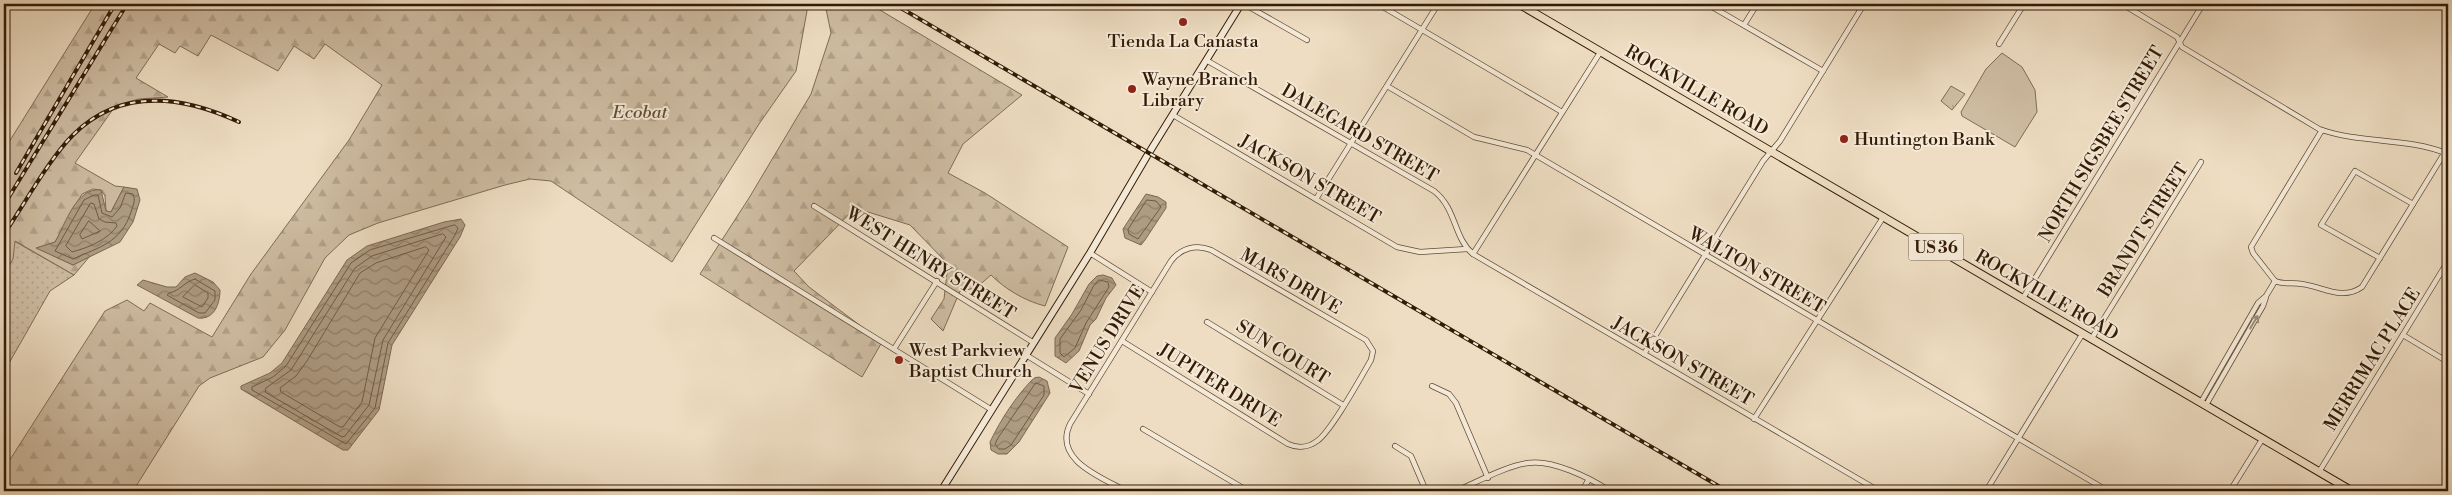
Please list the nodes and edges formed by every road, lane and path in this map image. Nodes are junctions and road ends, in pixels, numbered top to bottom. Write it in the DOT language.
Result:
graph roads {
  1 [pos="1243,4"];
  2 [pos="1378,4"];
  3 [pos="1438,4"];
  4 [pos="1519,4"];
  5 [pos="1707,4"];
  6 [pos="1757,4"];
  7 [pos="1864,4"];
  8 [pos="2024,4"];
  9 [pos="2122,4"];
  10 [pos="2203,4"];
  11 [pos="1744,25"];
  12 [pos="1422,30"];
  13 [pos="1307,40"];
  14 [pos="2180,42"];
  15 [pos="1999,44"];
  16 [pos="1601,51"];
  17 [pos="1206,60"];
  18 [pos="1823,71"];
  19 [pos="1387,86"];
  20 [pos="1562,112"];
  21 [pos="1173,115"];
  22 [pos="2322,130"];
  23 [pos="1351,143"];
  24 [pos="1771,151"];
  25 [pos="2446,153"];
  26 [pos="1535,155"];
  27 [pos="2201,162"];
  28 [pos="1316,200"];
  29 [pos="2413,204"];
  30 [pos="814,206"];
  31 [pos="1884,216"];
  32 [pos="714,238"];
  33 [pos="1190,248"];
  34 [pos="1467,249"];
  35 [pos="1090,253"];
  36 [pos="1473,254"];
  37 [pos="1705,255"];
  38 [pos="2380,258"];
  39 [pos="2448,260"];
  40 [pos="937,281"];
  41 [pos="2275,281"];
  42 [pos="1152,292"];
  43 [pos="2023,298"];
  44 [pos="1817,320"];
  45 [pos="1208,322"];
  46 [pos="2083,333"];
  47 [pos="2403,335"];
  48 [pos="2092,338"];
  49 [pos="1122,341"];
  50 [pos="1034,343"];
  51 [pos="894,349"];
  52 [pos="1644,354"];
  53 [pos="1026,355"];
  54 [pos="2448,362"];
  55 [pos="1432,386"];
  56 [pos="1089,394"];
  57 [pos="2203,403"];
  58 [pos="1343,405"];
  59 [pos="992,410"];
  60 [pos="1754,418"];
  61 [pos="1143,429"];
  62 [pos="2263,438"];
  63 [pos="2019,439"];
  64 [pos="1395,446"];
  65 [pos="2319,472"];
  66 [pos="1488,478"];
  67 [pos="1589,479"];
  68 [pos="941,491"];
  69 [pos="1126,491"];
  70 [pos="1248,491"];
  71 [pos="1426,491"];
  72 [pos="1456,491"];
  73 [pos="1582,491"];
  74 [pos="1610,491"];
  75 [pos="1878,491"];
  76 [pos="1986,491"];
  77 [pos="2108,491"];
  78 [pos="2230,491"];
  79 [pos="2352,491"];
  1 -- 13 [label="street"];
  1 -- 17 [label="main road"];
  2 -- 12 [label="street"];
  3 -- 12 [label="street"];
  4 -- 16 [label="main road, ROCKVILLE ROAD / US 36"];
  5 -- 11 [label="street"];
  6 -- 11 [label="street"];
  7 -- 18 [label="street"];
  8 -- 15 [label="street"];
  9 -- 14 [label="street"];
  10 -- 14 [label="street, NORTH SIGSBEE STREET"];
  11 -- 18 [label="street"];
  12 -- 19 [label="street"];
  12 -- 20 [label="street"];
  14 -- 22 [label="street"];
  14 -- 43 [label="street, NORTH SIGSBEE STREET"];
  16 -- 20 [label="street"];
  16 -- 24 [label="main road, ROCKVILLE ROAD / US 36"];
  17 -- 21 [label="main road"];
  17 -- 23 [label="street, DALEGARD STREET"];
  18 -- 24 [label="street"];
  19 -- 23 [label="street"];
  19 -- 26 [label="street, WALTON STREET"];
  20 -- 26 [label="street"];
  21 -- 28 [label="street, JACKSON STREET"];
  21 -- 35 [label="main road"];
  22 -- 25 [label="street"];
  22 -- 41 [label="street"];
  23 -- 28 [label="street"];
  23 -- 34 [label="street, DALEGARD STREET"];
  24 -- 31 [label="main road, ROCKVILLE ROAD / US 36"];
  24 -- 37 [label="street"];
  25 -- 29 [label="street"];
  26 -- 36 [label="street"];
  26 -- 37 [label="street, WALTON STREET"];
  27 -- 48 [label="street, BRANDT STREET"];
  28 -- 34 [label="street, JACKSON STREET"];
  29 -- 38 [label="street"];
  29 -- 38 [label="street"];
  30 -- 40 [label="street, WEST HENRY STREET"];
  31 -- 43 [label="main road, ROCKVILLE ROAD / US 36"];
  31 -- 44 [label="street"];
  32 -- 51 [label="street"];
  33 -- 42 [label="street, VENUS DRIVE"];
  33 -- 58 [label="street, MARS DRIVE"];
  34 -- 36 [label="street, DALEGARD STREET"];
  35 -- 42 [label="street"];
  35 -- 50 [label="main road"];
  36 -- 52 [label="street, JACKSON STREET"];
  37 -- 44 [label="street, WALTON STREET"];
  37 -- 52 [label="street"];
  38 -- 41 [label="street"];
  39 -- 47 [label="street, MERRIMAC PLACE"];
  40 -- 50 [label="street, WEST HENRY STREET"];
  40 -- 51 [label="street"];
  41 -- 57 [label="street"];
  42 -- 49 [label="street, VENUS DRIVE"];
  43 -- 46 [label="main road, ROCKVILLE ROAD / US 36"];
  44 -- 60 [label="street"];
  44 -- 63 [label="street, WALTON STREET"];
  45 -- 58 [label="street, SUN COURT"];
  46 -- 48 [label="main road, ROCKVILLE ROAD / US 36"];
  46 -- 63 [label="street"];
  47 -- 54 [label="street"];
  47 -- 65 [label="street, MERRIMAC PLACE"];
  48 -- 57 [label="main road, ROCKVILLE ROAD / US 36"];
  49 -- 56 [label="street, VENUS DRIVE"];
  49 -- 58 [label="street, JUPITER DRIVE"];
  50 -- 53 [label="main road"];
  51 -- 59 [label="street"];
  52 -- 60 [label="street, JACKSON STREET"];
  53 -- 56 [label="street"];
  53 -- 59 [label="main road"];
  55 -- 66 [label="street"];
  56 -- 69 [label="street, VENUS DRIVE"];
  57 -- 62 [label="main road, ROCKVILLE ROAD / US 36"];
  59 -- 68 [label="main road"];
  60 -- 75 [label="street, JACKSON STREET"];
  61 -- 70 [label="street"];
  62 -- 65 [label="main road, ROCKVILLE ROAD / US 36"];
  62 -- 78 [label="street"];
  63 -- 76 [label="street"];
  63 -- 77 [label="street, WALTON STREET"];
  64 -- 71 [label="street"];
  65 -- 79 [label="main road, ROCKVILLE ROAD / US 36"];
  66 -- 67 [label="street"];
  66 -- 72 [label="street"];
  67 -- 73 [label="street"];
  67 -- 74 [label="street"];
}
